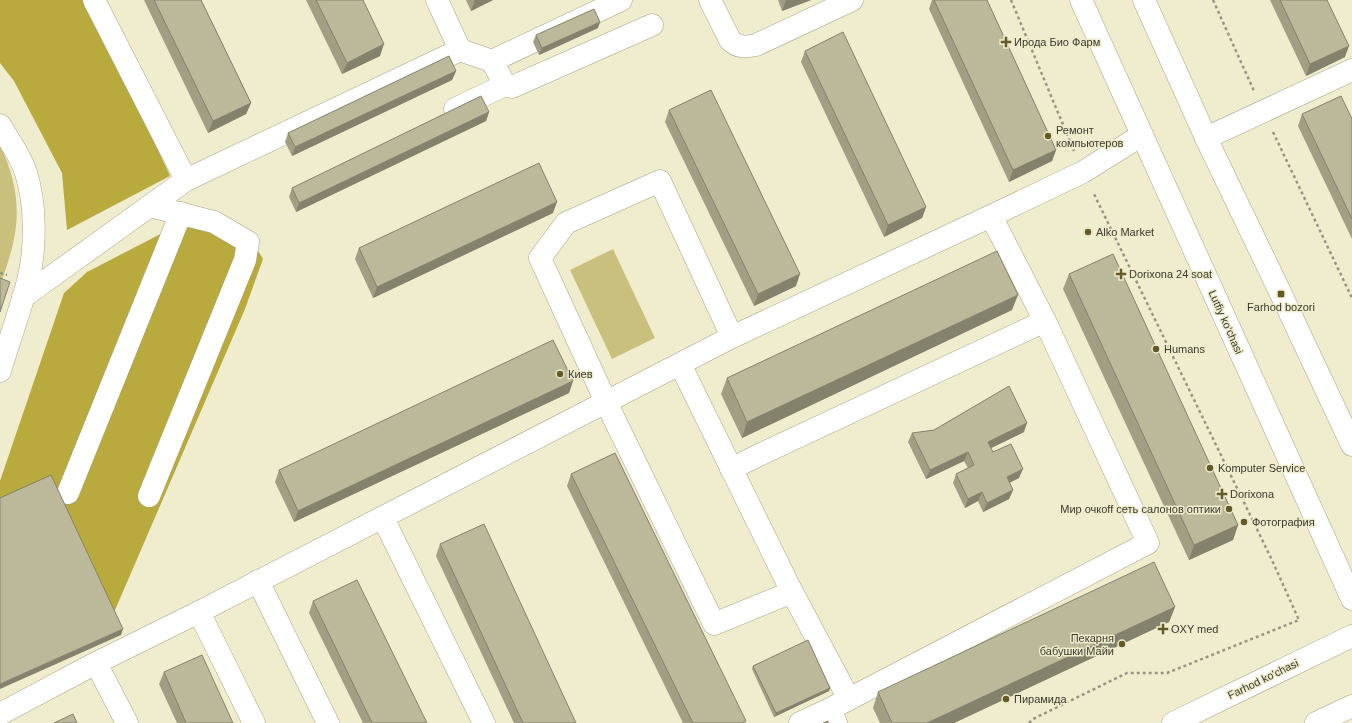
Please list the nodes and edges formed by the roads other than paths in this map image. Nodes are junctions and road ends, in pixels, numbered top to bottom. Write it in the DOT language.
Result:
graph roads {
  1 [pos="94,0"];
  2 [pos="437,0"];
  3 [pos="621,0"];
  4 [pos="710,0"];
  5 [pos="852,0"];
  6 [pos="1081,0"];
  7 [pos="1144,0"];
  8 [pos="652,25"];
  9 [pos="460,50"];
  10 [pos="492,61"];
  11 [pos="1351,73"];
  12 [pos="505,85"];
  13 [pos="434,120"];
  14 [pos="0,125"];
  15 [pos="1142,135"];
  16 [pos="1206,138"];
  17 [pos="186,180"];
  18 [pos="150,206"];
  19 [pos="181,213"];
  20 [pos="991,216"];
  21 [pos="23,297"];
  22 [pos="1045,321"];
  23 [pos="732,337"];
  24 [pos="680,364"];
  25 [pos="0,371"];
  26 [pos="606,402"];
  27 [pos="1352,445"];
  28 [pos="731,470"];
  29 [pos="68,493"];
  30 [pos="149,496"];
  31 [pos="383,518"];
  32 [pos="258,581"];
  33 [pos="792,592"];
  34 [pos="1352,599"];
  35 [pos="199,612"];
  36 [pos="1352,636"];
  37 [pos="96,663"];
  38 [pos="849,699"];
  39 [pos="1352,706"];
  40 [pos="0,714"];
  41 [pos="833,716"];
  42 [pos="127,723"];
  43 [pos="254,723"];
  44 [pos="328,723"];
  45 [pos="484,723"];
  46 [pos="800,723"];
  47 [pos="1173,723"];
  48 [pos="1316,723"];
  1 -- 17 [label="main road"];
  2 -- 9 [label="main road"];
  3 -- 10 [label="main road"];
  4 -- 5 [label="main road"];
  6 -- 15 [label="main road, Lutfiy ko'chasi"];
  7 -- 16 [label="main road"];
  8 -- 12 [label="main road"];
  9 -- 10 [label="main road"];
  9 -- 17 [label="main road"];
  10 -- 12 [label="main road"];
  11 -- 16 [label="main road"];
  12 -- 13 [label="main road"];
  14 -- 21 [label="main road"];
  15 -- 20 [label="main road"];
  15 -- 34 [label="main road, Lutfiy ko'chasi"];
  16 -- 27 [label="main road"];
  17 -- 18 [label="main road"];
  18 -- 19 [label="main road"];
  18 -- 21 [label="main road"];
  19 -- 29 [label="main road"];
  19 -- 30 [label="main road"];
  20 -- 22 [label="main road"];
  20 -- 23 [label="main road"];
  21 -- 25 [label="main road"];
  22 -- 28 [label="main road"];
  22 -- 38 [label="main road"];
  23 -- 24 [label="main road"];
  23 -- 26 [label="main road"];
  24 -- 26 [label="main road"];
  24 -- 28 [label="main road"];
  26 -- 31 [label="main road"];
  26 -- 33 [label="main road"];
  28 -- 33 [label="main road"];
  31 -- 32 [label="main road"];
  31 -- 45 [label="main road"];
  32 -- 35 [label="main road"];
  32 -- 44 [label="main road"];
  33 -- 38 [label="main road"];
  35 -- 37 [label="main road"];
  35 -- 43 [label="main road"];
  36 -- 47 [label="main road, Farhod ko'chasi"];
  37 -- 40 [label="main road"];
  37 -- 42 [label="main road"];
  38 -- 41 [label="main road"];
  39 -- 48 [label="main road"];
  41 -- 46 [label="main road"];
}
